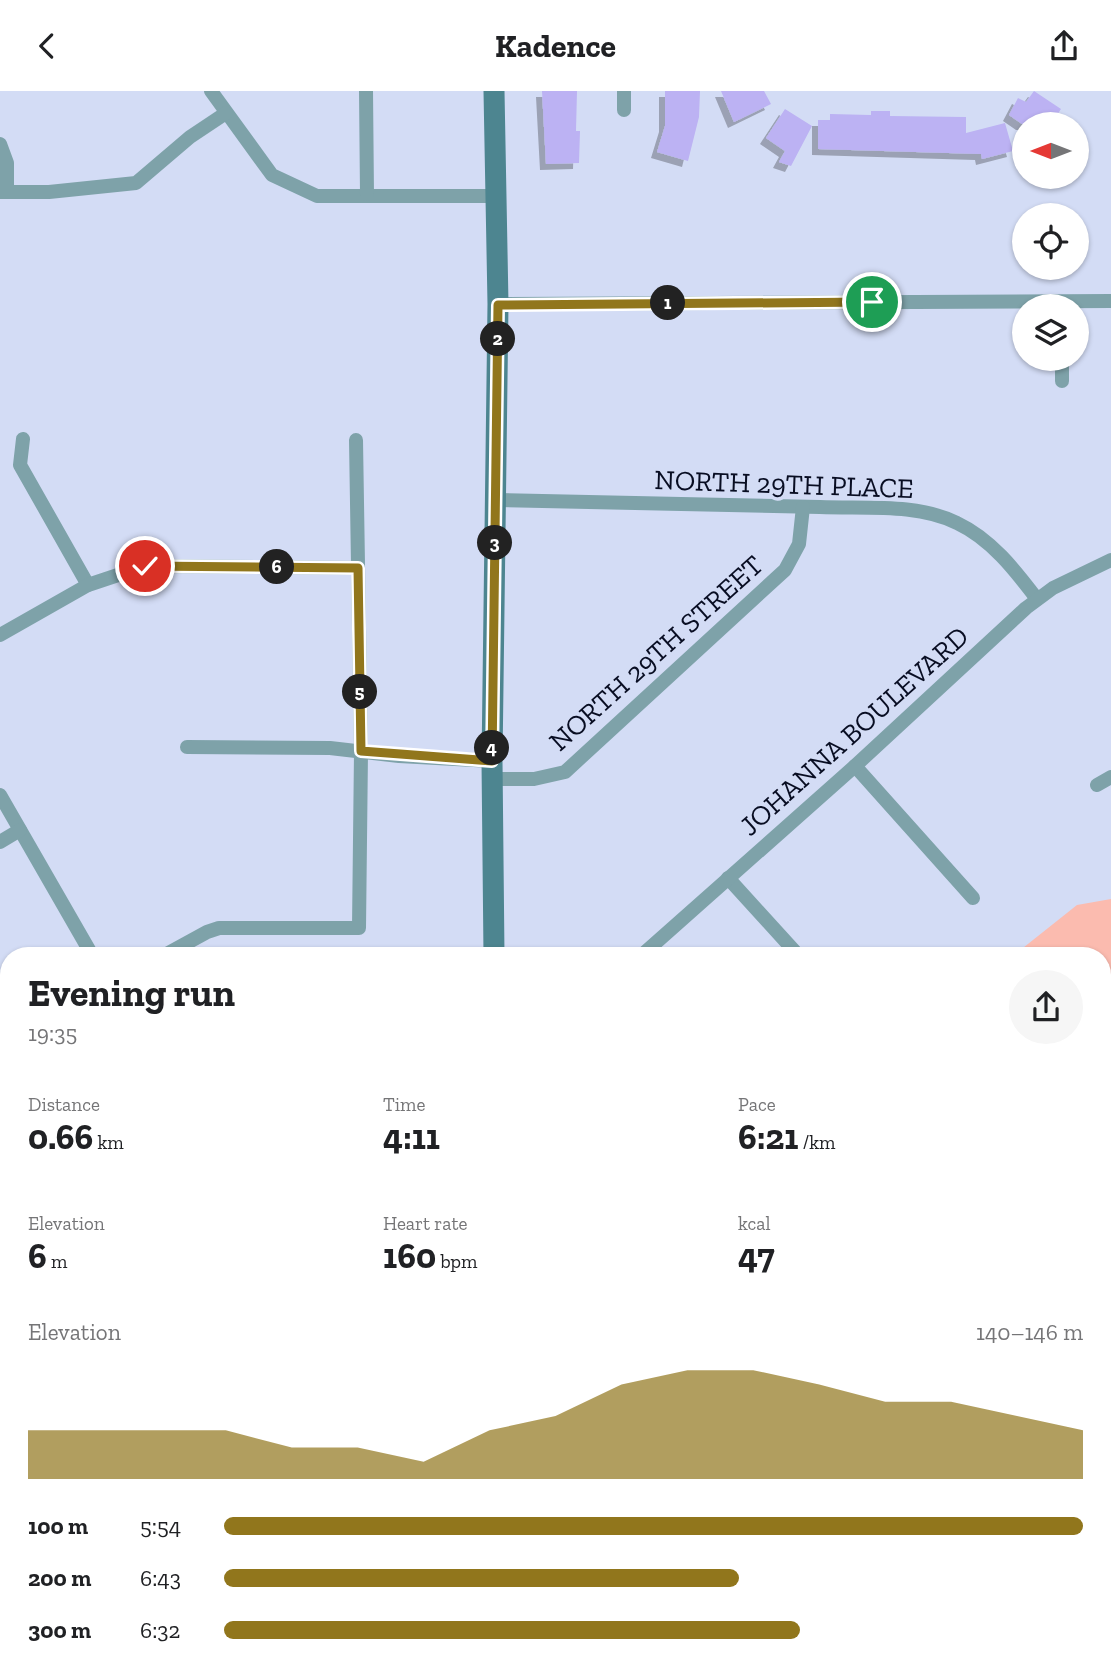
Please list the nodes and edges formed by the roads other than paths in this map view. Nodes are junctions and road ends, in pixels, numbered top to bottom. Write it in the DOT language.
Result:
graph roads {
  1 [pos="211,91"];
  2 [pos="366,91"];
  3 [pos="494,91"];
  4 [pos="624,91"];
  5 [pos="624,110"];
  6 [pos="226,113"];
  7 [pos="0,144"];
  8 [pos="4,193"];
  9 [pos="367,194"];
  10 [pos="494,196"];
  11 [pos="1111,301"];
  12 [pos="1089,302"];
  13 [pos="1012,304"];
  14 [pos="498,305"];
  15 [pos="1062,371"];
  16 [pos="1062,381"];
  17 [pos="23,439"];
  18 [pos="356,440"];
  19 [pos="496,500"];
  20 [pos="803,507"];
  21 [pos="1111,560"];
  22 [pos="358,568"];
  23 [pos="88,585"];
  24 [pos="1037,599"];
  25 [pos="0,635"];
  26 [pos="187,747"];
  27 [pos="361,751"];
  28 [pos="855,766"];
  29 [pos="493,770"];
  30 [pos="1111,777"];
  31 [pos="1097,785"];
  32 [pos="0,795"];
  33 [pos="20,830"];
  34 [pos="0,842"];
  35 [pos="728,878"];
  36 [pos="973,898"];
  37 [pos="87,947"];
  38 [pos="180,947"];
  39 [pos="494,947"];
  40 [pos="651,947"];
  41 [pos="791,947"];
  1 -- 6 [label="street"];
  2 -- 9 [label="street"];
  3 -- 10 [label="street"];
  4 -- 5 [label="street"];
  6 -- 8 [label="street"];
  6 -- 9 [label="street"];
  7 -- 8 [label="street"];
  9 -- 10 [label="street"];
  10 -- 14 [label="street"];
  11 -- 12 [label="street"];
  13 -- 14 [label="street"];
  14 -- 19 [label="street"];
  15 -- 16 [label="street"];
  17 -- 23 [label="street"];
  18 -- 22 [label="street"];
  19 -- 20 [label="street, NORTH 29TH PLACE"];
  19 -- 29 [label="street"];
  20 -- 24 [label="street, NORTH 29TH PLACE"];
  20 -- 29 [label="street, NORTH 29TH STREET"];
  21 -- 24 [label="street, JOHANNA BOULEVARD"];
  22 -- 23 [label="street"];
  22 -- 27 [label="street"];
  23 -- 25 [label="street"];
  24 -- 28 [label="street, JOHANNA BOULEVARD"];
  26 -- 27 [label="street, NORTH 29TH STREET"];
  27 -- 29 [label="street, NORTH 29TH STREET"];
  27 -- 38 [label="street"];
  28 -- 35 [label="street, JOHANNA BOULEVARD"];
  28 -- 36 [label="street"];
  29 -- 39 [label="street"];
  30 -- 31 [label="street"];
  32 -- 33 [label="street"];
  33 -- 34 [label="street"];
  33 -- 37 [label="street"];
  35 -- 40 [label="street, JOHANNA BOULEVARD"];
  35 -- 41 [label="street"];
}
